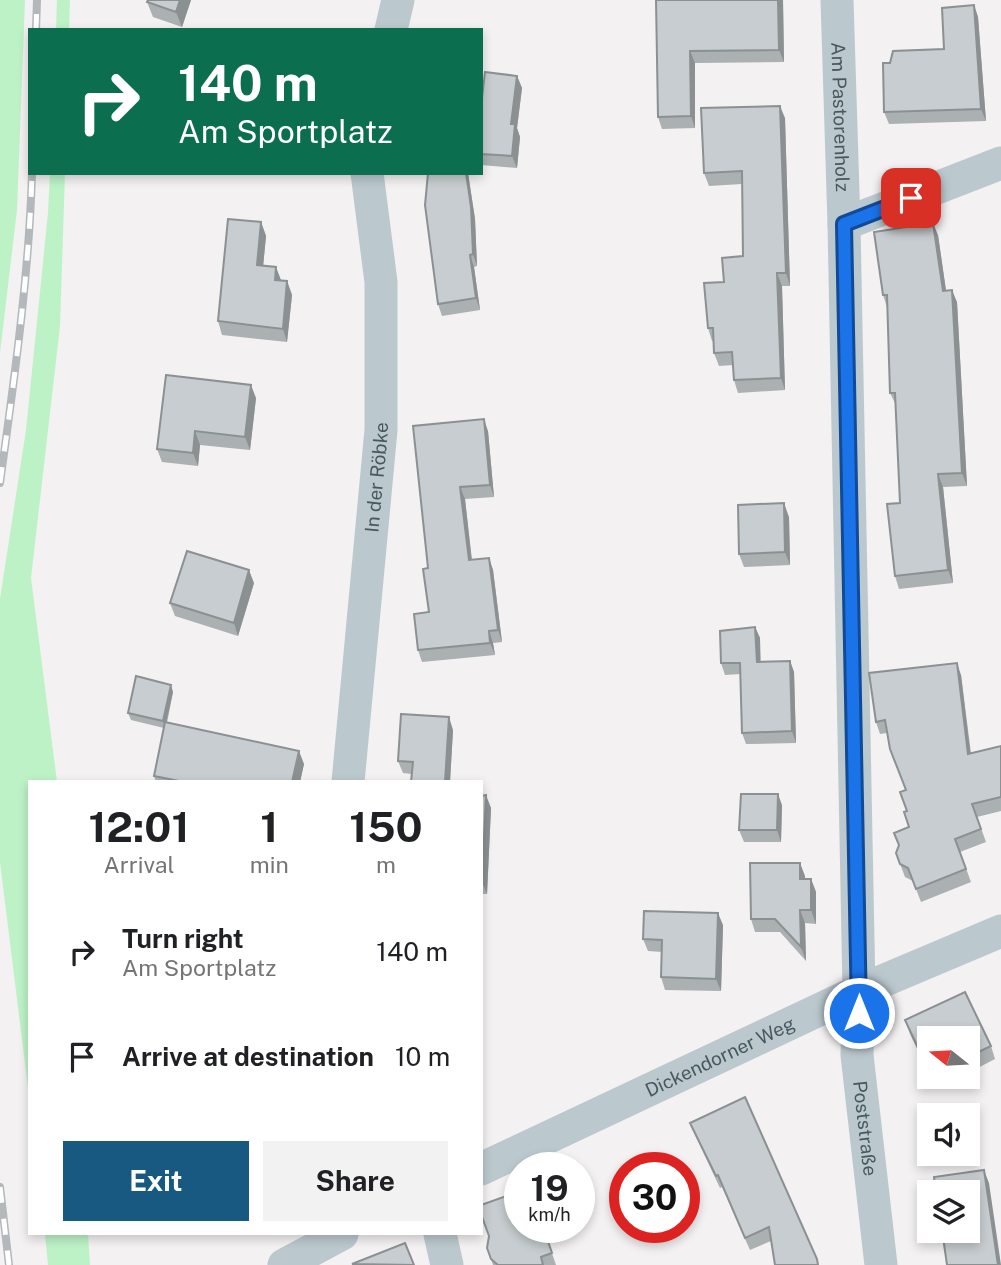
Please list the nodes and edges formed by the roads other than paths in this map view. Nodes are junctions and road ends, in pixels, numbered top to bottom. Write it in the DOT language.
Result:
graph roads {
  1 [pos="398,0"];
  2 [pos="837,0"];
  3 [pos="391,28"];
  4 [pos="1001,163"];
  5 [pos="367,175"];
  6 [pos="844,224"];
  7 [pos="348,780"];
  8 [pos="1001,931"];
  9 [pos="859,991"];
  10 [pos="483,1167"];
  11 [pos="335,1235"];
  12 [pos="440,1235"];
  13 [pos="284,1265"];
  14 [pos="447,1265"];
  15 [pos="881,1265"];
  1 -- 3 [label="street"];
  2 -- 6 [label="street, Am Pastorenholz"];
  4 -- 6 [label="street"];
  5 -- 7 [label="street, In der Röbke"];
  6 -- 9 [label="street, Am Pastorenholz"];
  8 -- 9 [label="street, Dickendorner Weg"];
  9 -- 10 [label="street, Dickendorner Weg"];
  9 -- 15 [label="street, Poststraße"];
  11 -- 13 [label="street"];
  12 -- 14 [label="street"];
}
